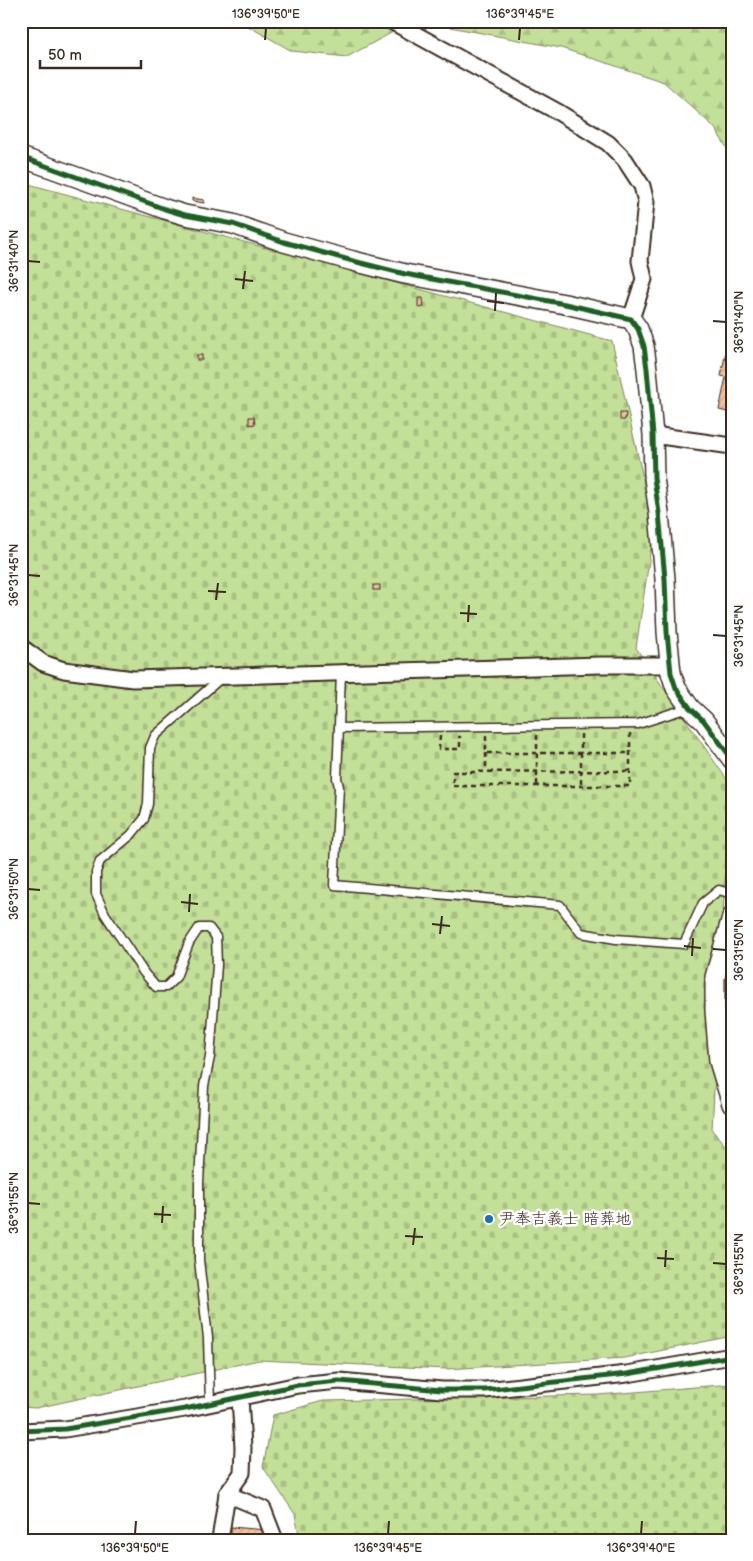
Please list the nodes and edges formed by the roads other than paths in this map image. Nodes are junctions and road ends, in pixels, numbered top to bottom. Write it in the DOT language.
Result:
graph roads {
  1 [pos="391,21"];
  2 [pos="21,157"];
  3 [pos="631,319"];
  4 [pos="653,435"];
  5 [pos="732,446"];
  6 [pos="21,647"];
  7 [pos="669,664"];
  8 [pos="341,673"];
  9 [pos="222,677"];
  10 [pos="690,708"];
  11 [pos="339,728"];
  12 [pos="732,759"];
  13 [pos="732,894"];
  14 [pos="732,917"];
  15 [pos="730,1092"];
  16 [pos="732,1356"];
  17 [pos="240,1397"];
  18 [pos="210,1404"];
  19 [pos="21,1431"];
  20 [pos="227,1494"];
  21 [pos="220,1540"];
  22 [pos="275,1540"];
  1 -- 3 [label="street"];
  2 -- 3 [label="street"];
  3 -- 4 [label="street"];
  4 -- 5 [label="street"];
  4 -- 7 [label="street"];
  6 -- 9 [label="street"];
  7 -- 8 [label="street"];
  7 -- 10 [label="street"];
  8 -- 9 [label="street"];
  8 -- 11 [label="lane"];
  9 -- 18 [label="lane"];
  10 -- 11 [label="lane"];
  10 -- 12 [label="street"];
  11 -- 13 [label="lane"];
  14 -- 15 [label="street"];
  16 -- 17 [label="street"];
  17 -- 18 [label="street"];
  17 -- 20 [label="street"];
  18 -- 19 [label="street"];
  20 -- 21 [label="street"];
  20 -- 22 [label="street"];
}
